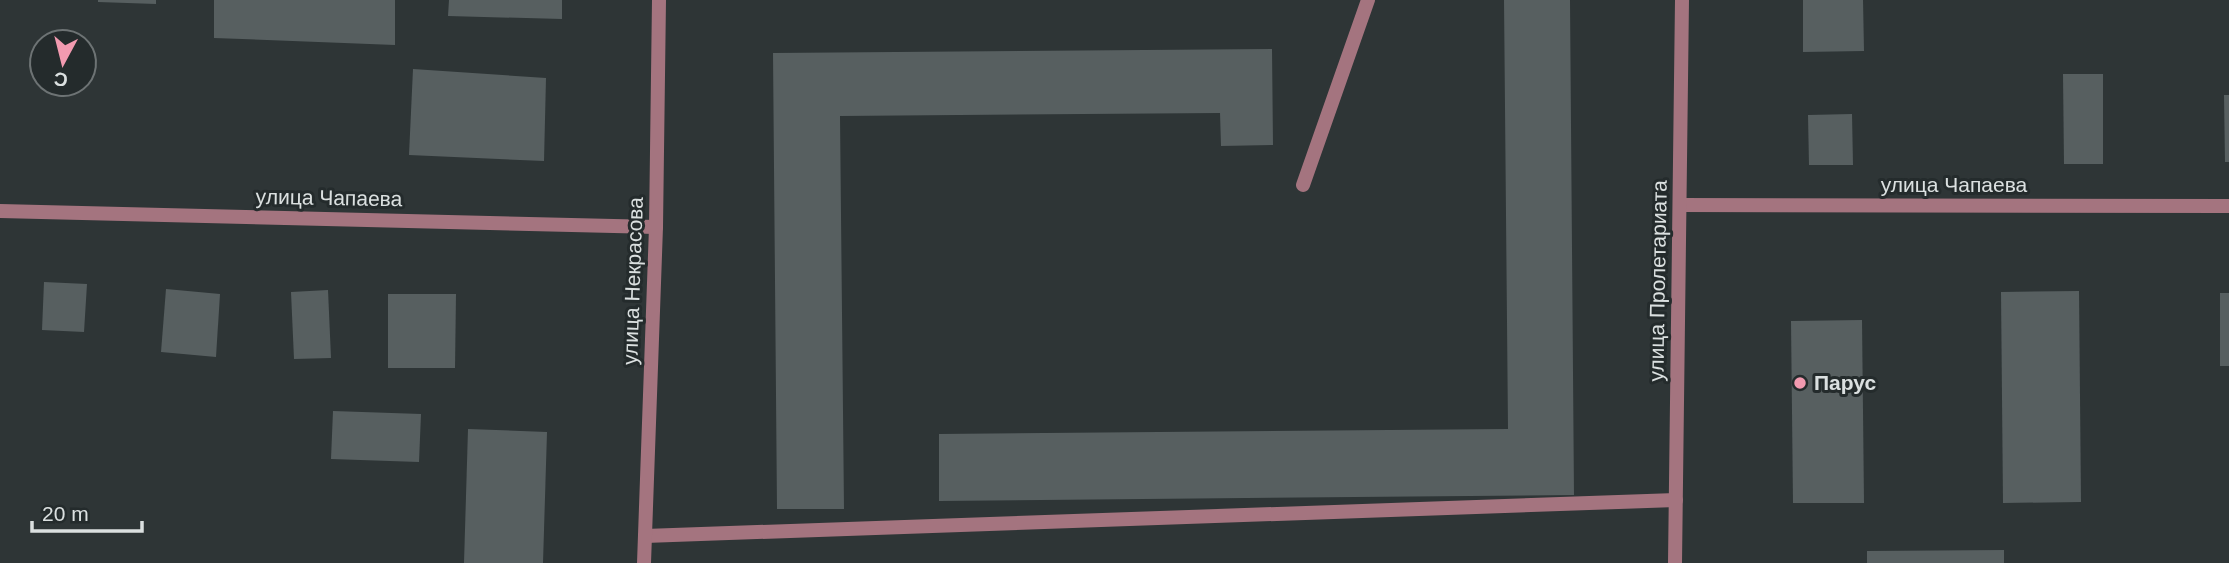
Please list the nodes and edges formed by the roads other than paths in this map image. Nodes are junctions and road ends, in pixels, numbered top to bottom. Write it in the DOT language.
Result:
graph roads {
  1 [pos="659,0"];
  2 [pos="1368,0"];
  3 [pos="1682,0"];
  4 [pos="1303,185"];
  5 [pos="1680,205"];
  6 [pos="2229,206"];
  7 [pos="0,211"];
  8 [pos="656,227"];
  9 [pos="1676,500"];
  10 [pos="645,536"];
  11 [pos="644,563"];
  12 [pos="1675,563"];
  1 -- 8 [label="street, улица Некрасова"];
  2 -- 4 [label="street"];
  3 -- 5 [label="street, улица Пролетариата"];
  5 -- 6 [label="street, улица Чапаева"];
  5 -- 9 [label="street, улица Пролетариата"];
  7 -- 8 [label="street, улица Чапаева"];
  8 -- 10 [label="street, улица Некрасова"];
  9 -- 10 [label="street"];
  9 -- 12 [label="street, улица Пролетариата"];
  10 -- 11 [label="street, улица Некрасова"];
}
